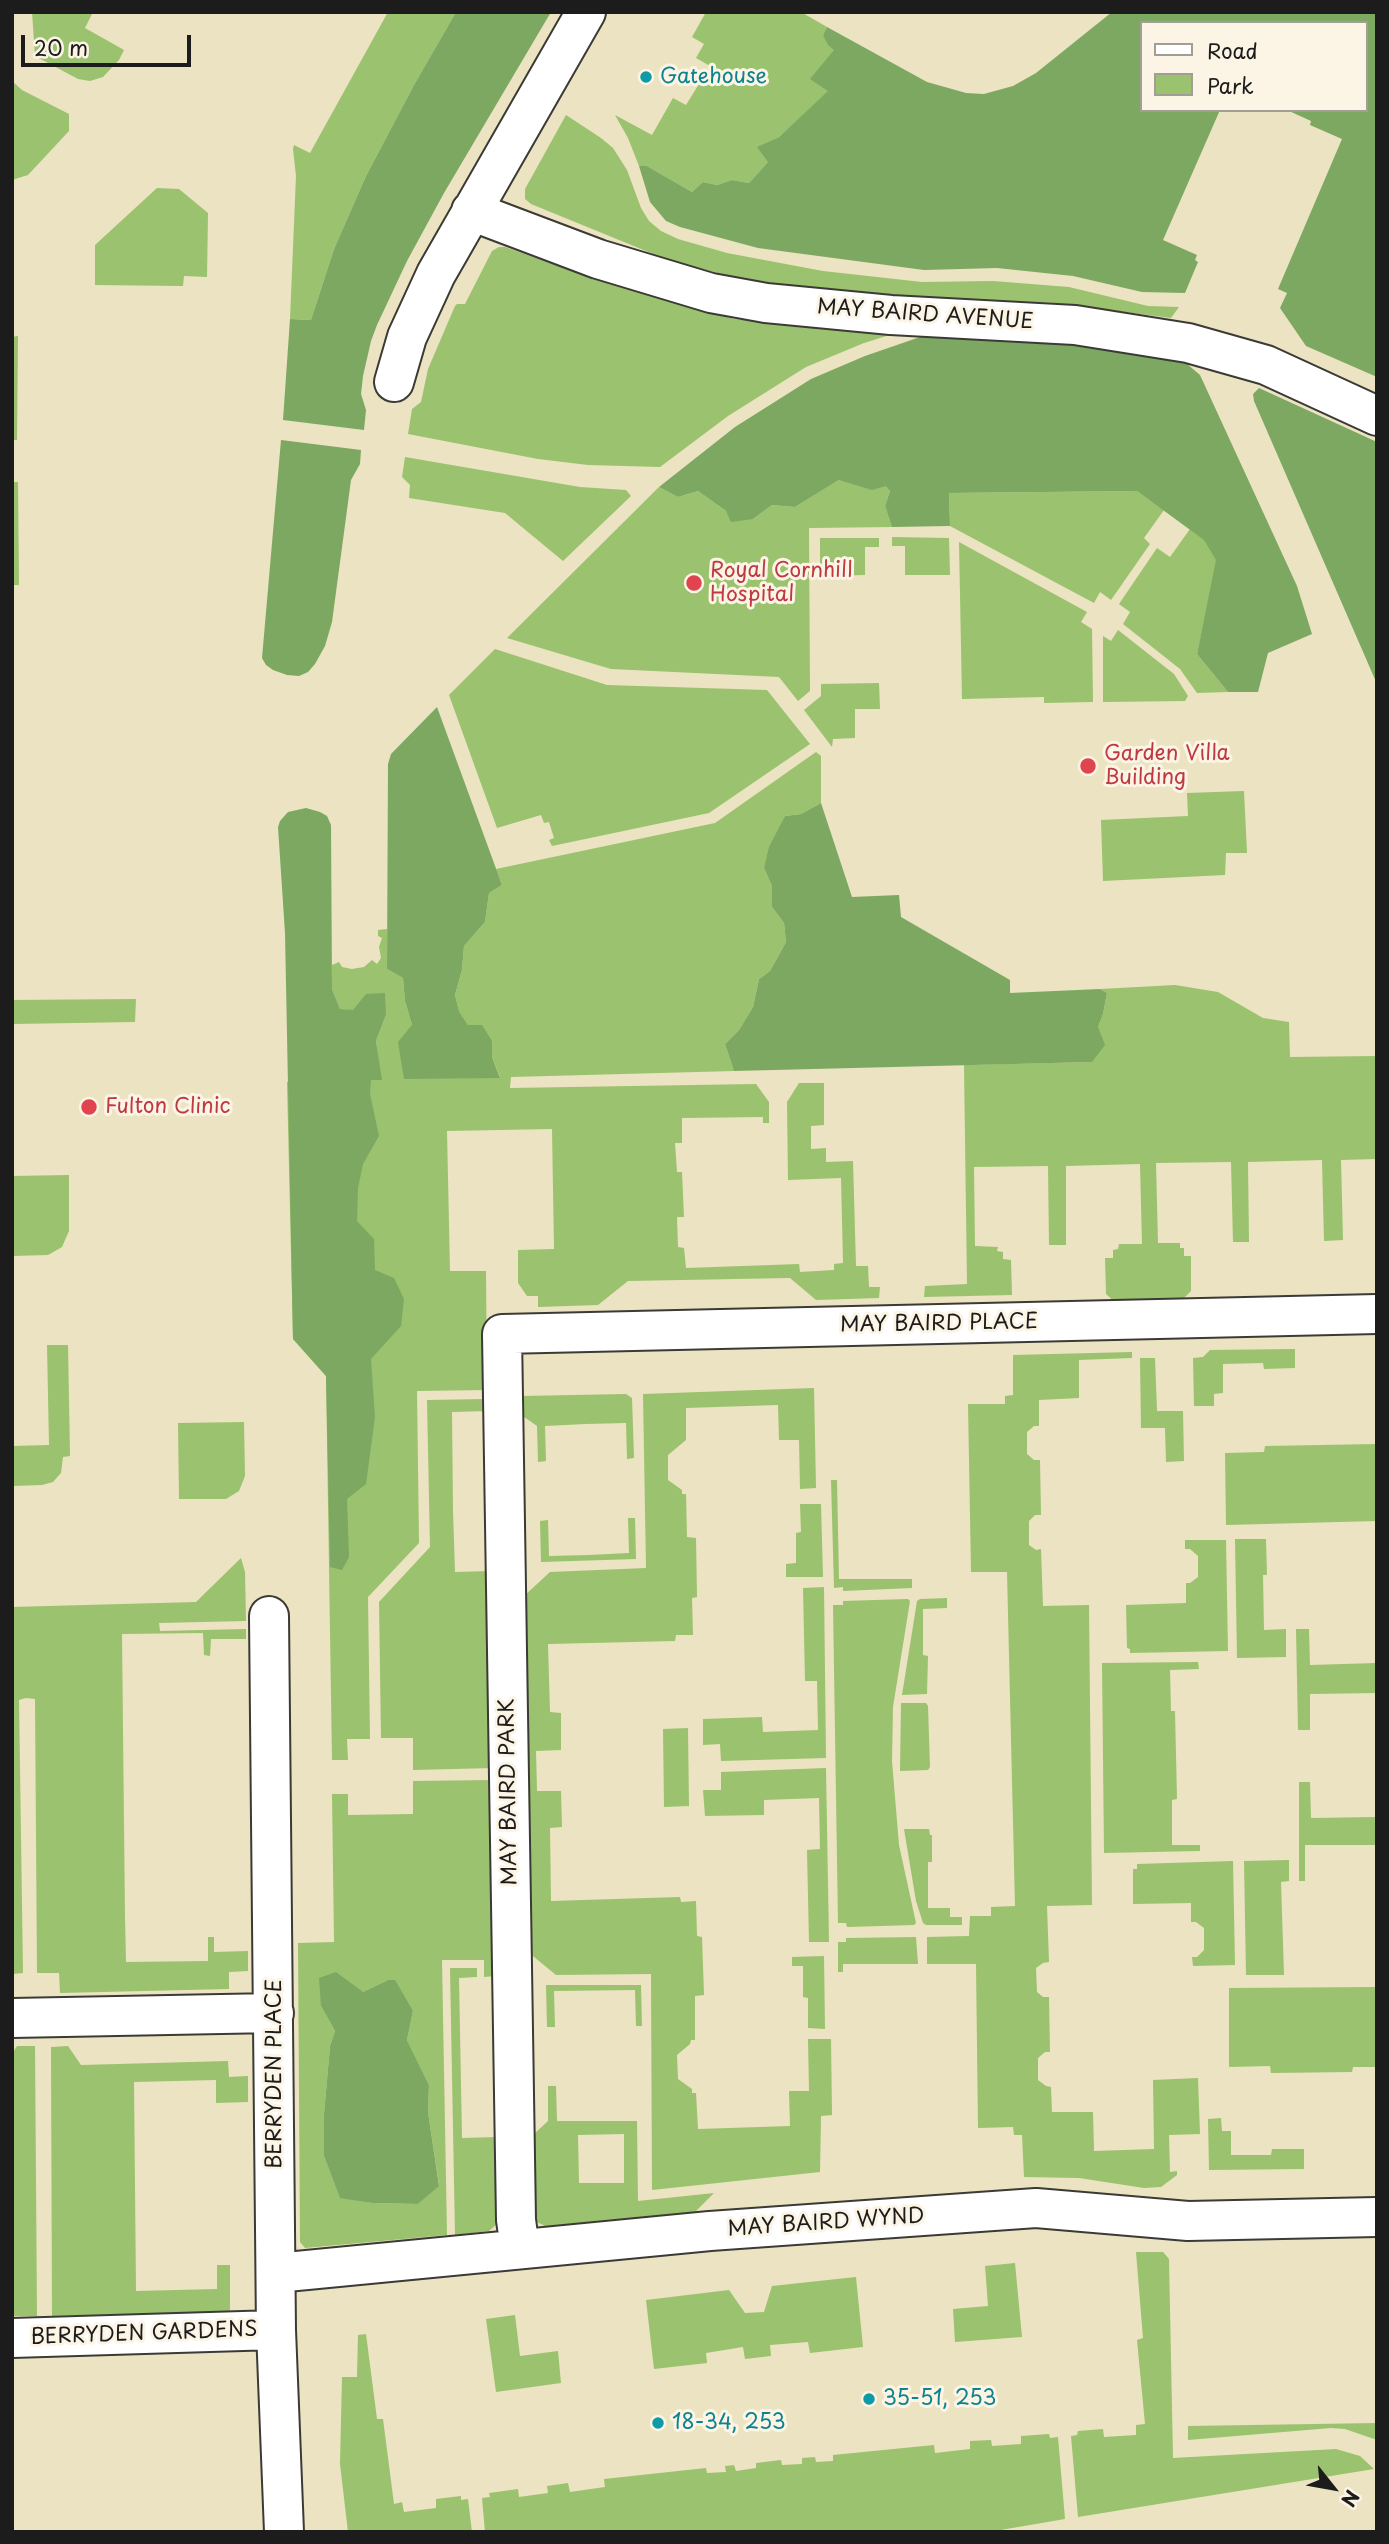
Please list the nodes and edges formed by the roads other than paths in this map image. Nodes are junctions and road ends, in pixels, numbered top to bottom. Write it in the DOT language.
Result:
graph roads {
  1 [pos="586,12"];
  2 [pos="471,211"];
  3 [pos="394,382"];
  4 [pos="1377,416"];
  5 [pos="1377,1314"];
  6 [pos="502,1334"];
  7 [pos="269,1616"];
  8 [pos="274,2013"];
  9 [pos="12,2018"];
  10 [pos="1377,2217"];
  11 [pos="520,2249"];
  12 [pos="276,2273"];
  13 [pos="276,2330"];
  14 [pos="12,2338"];
  15 [pos="284,2532"];
  1 -- 2 [label="street"];
  2 -- 3 [label="street"];
  2 -- 4 [label="street, MAY BAIRD AVENUE"];
  5 -- 6 [label="street, MAY BAIRD PLACE"];
  6 -- 11 [label="street, MAY BAIRD PARK"];
  7 -- 8 [label="street, BERRYDEN PLACE"];
  8 -- 9 [label="street"];
  8 -- 12 [label="street, BERRYDEN PLACE"];
  10 -- 11 [label="street, MAY BAIRD WYND"];
  11 -- 12 [label="street, MAY BAIRD WYND"];
  12 -- 13 [label="street, BERRYDEN PLACE"];
  13 -- 14 [label="street, BERRYDEN GARDENS"];
  13 -- 15 [label="street, BERRYDEN PLACE"];
}
